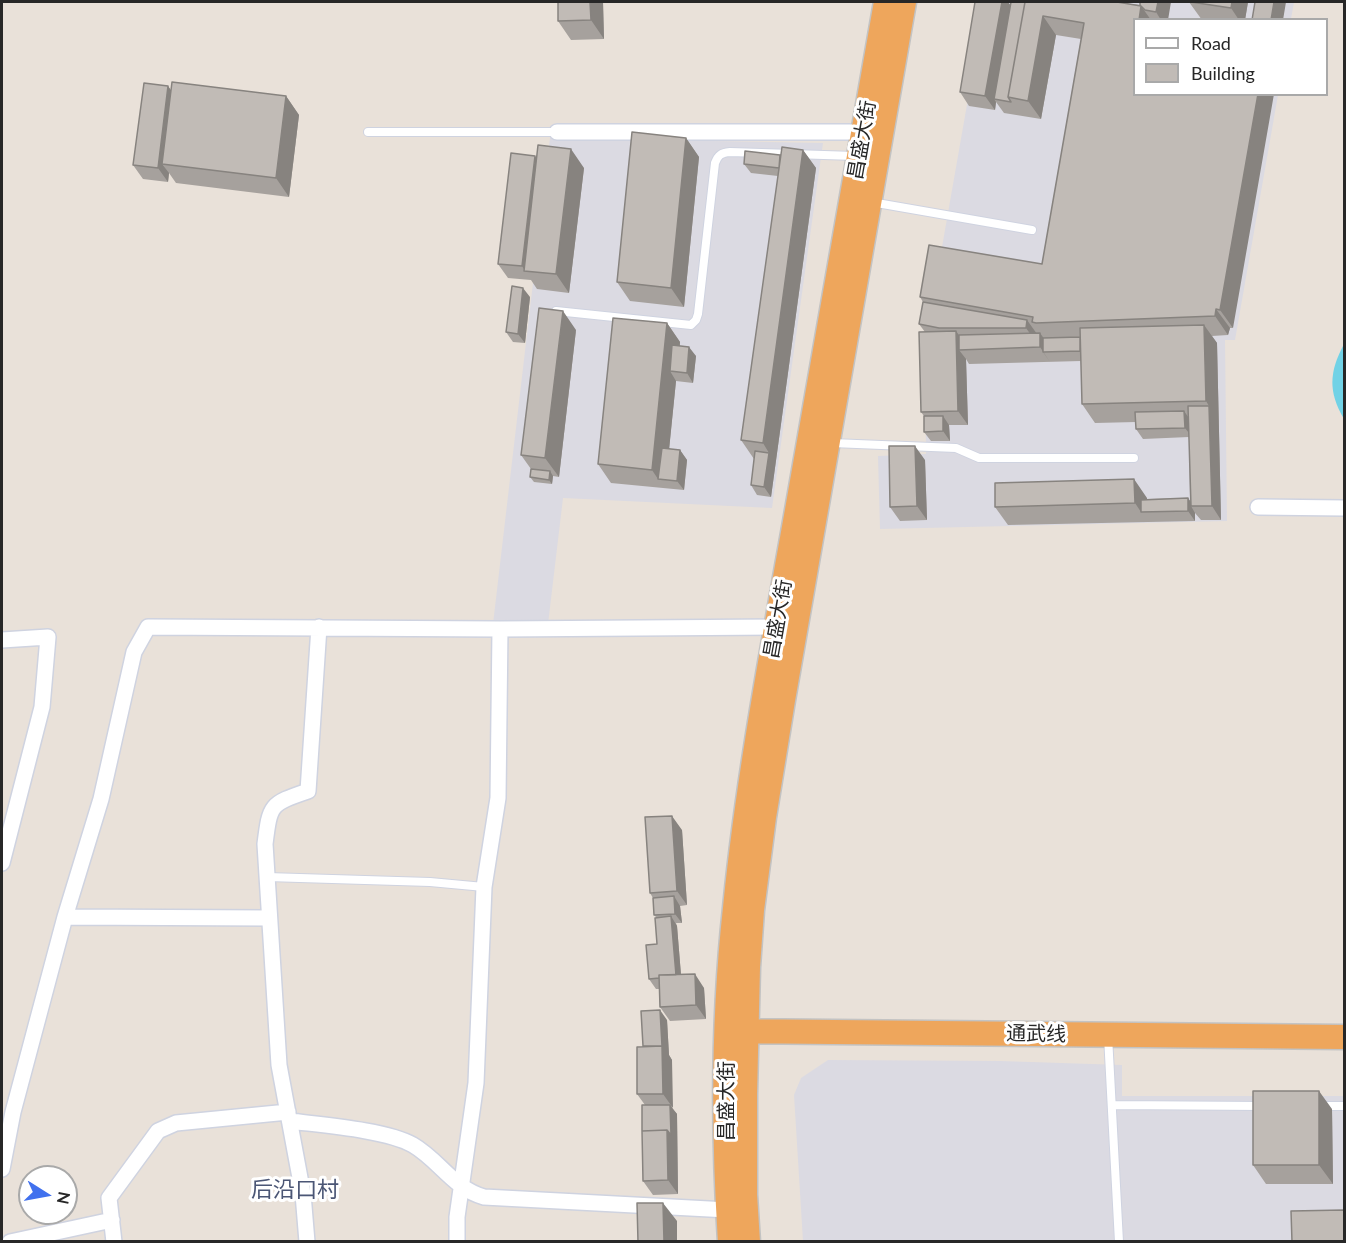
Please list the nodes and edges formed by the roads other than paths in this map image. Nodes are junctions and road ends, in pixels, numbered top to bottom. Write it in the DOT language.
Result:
graph roads {
  1 [pos="886,2"];
  2 [pos="904,2"];
  3 [pos="368,132"];
  4 [pos="557,132"];
  5 [pos="863,132"];
  6 [pos="859,156"];
  7 [pos="869,202"];
  8 [pos="1032,230"];
  9 [pos="549,310"];
  10 [pos="828,443"];
  11 [pos="1134,458"];
  12 [pos="1258,507"];
  13 [pos="1344,508"];
  14 [pos="320,627"];
  15 [pos="777,627"];
  16 [pos="500,629"];
  17 [pos="2,640"];
  18 [pos="2,859"];
  19 [pos="267,877"];
  20 [pos="484,888"];
  21 [pos="65,917"];
  22 [pos="269,918"];
  23 [pos="737,1031"];
  24 [pos="1108,1035"];
  25 [pos="1344,1036"];
  26 [pos="1112,1105"];
  27 [pos="1275,1106"];
  28 [pos="1310,1106"];
  29 [pos="1344,1106"];
  30 [pos="289,1117"];
  31 [pos="2,1169"];
  32 [pos="461,1186"];
  33 [pos="728,1210"];
  34 [pos="112,1220"];
  35 [pos="31,1239"];
  36 [pos="10,1242"];
  37 [pos="114,1242"];
  38 [pos="308,1242"];
  39 [pos="457,1242"];
  40 [pos="730,1242"];
  41 [pos="748,1242"];
  42 [pos="1119,1242"];
  1 -- 5 [label="highway, 昌盛大街"];
  2 -- 7 [label="highway, 昌盛大街"];
  3 -- 4 [label="lane"];
  4 -- 5 [label="street"];
  5 -- 6 [label="highway, 昌盛大街"];
  6 -- 9 [label="lane"];
  6 -- 15 [label="highway, 昌盛大街"];
  7 -- 8 [label="lane"];
  7 -- 10 [label="highway, 昌盛大街"];
  10 -- 11 [label="lane"];
  10 -- 23 [label="highway, 昌盛大街"];
  12 -- 13 [label="street"];
  14 -- 16 [label="street"];
  14 -- 19 [label="street"];
  14 -- 21 [label="street"];
  15 -- 16 [label="street"];
  15 -- 23 [label="highway, 昌盛大街"];
  16 -- 20 [label="street"];
  17 -- 18 [label="street"];
  19 -- 20 [label="lane"];
  19 -- 22 [label="street"];
  20 -- 32 [label="street"];
  21 -- 22 [label="street"];
  21 -- 31 [label="street"];
  22 -- 30 [label="street"];
  23 -- 24 [label="highway, 通武线"];
  23 -- 33 [label="highway, 昌盛大街"];
  23 -- 41 [label="highway, 昌盛大街"];
  24 -- 25 [label="highway, 通武线"];
  24 -- 26 [label="lane"];
  26 -- 27 [label="lane"];
  26 -- 42 [label="lane"];
  28 -- 29 [label="lane"];
  30 -- 32 [label="street"];
  30 -- 34 [label="street"];
  30 -- 38 [label="street"];
  32 -- 33 [label="street"];
  32 -- 39 [label="street"];
  33 -- 40 [label="highway, 昌盛大街"];
  34 -- 35 [label="street"];
  34 -- 37 [label="street"];
  35 -- 36 [label="street"];
}
